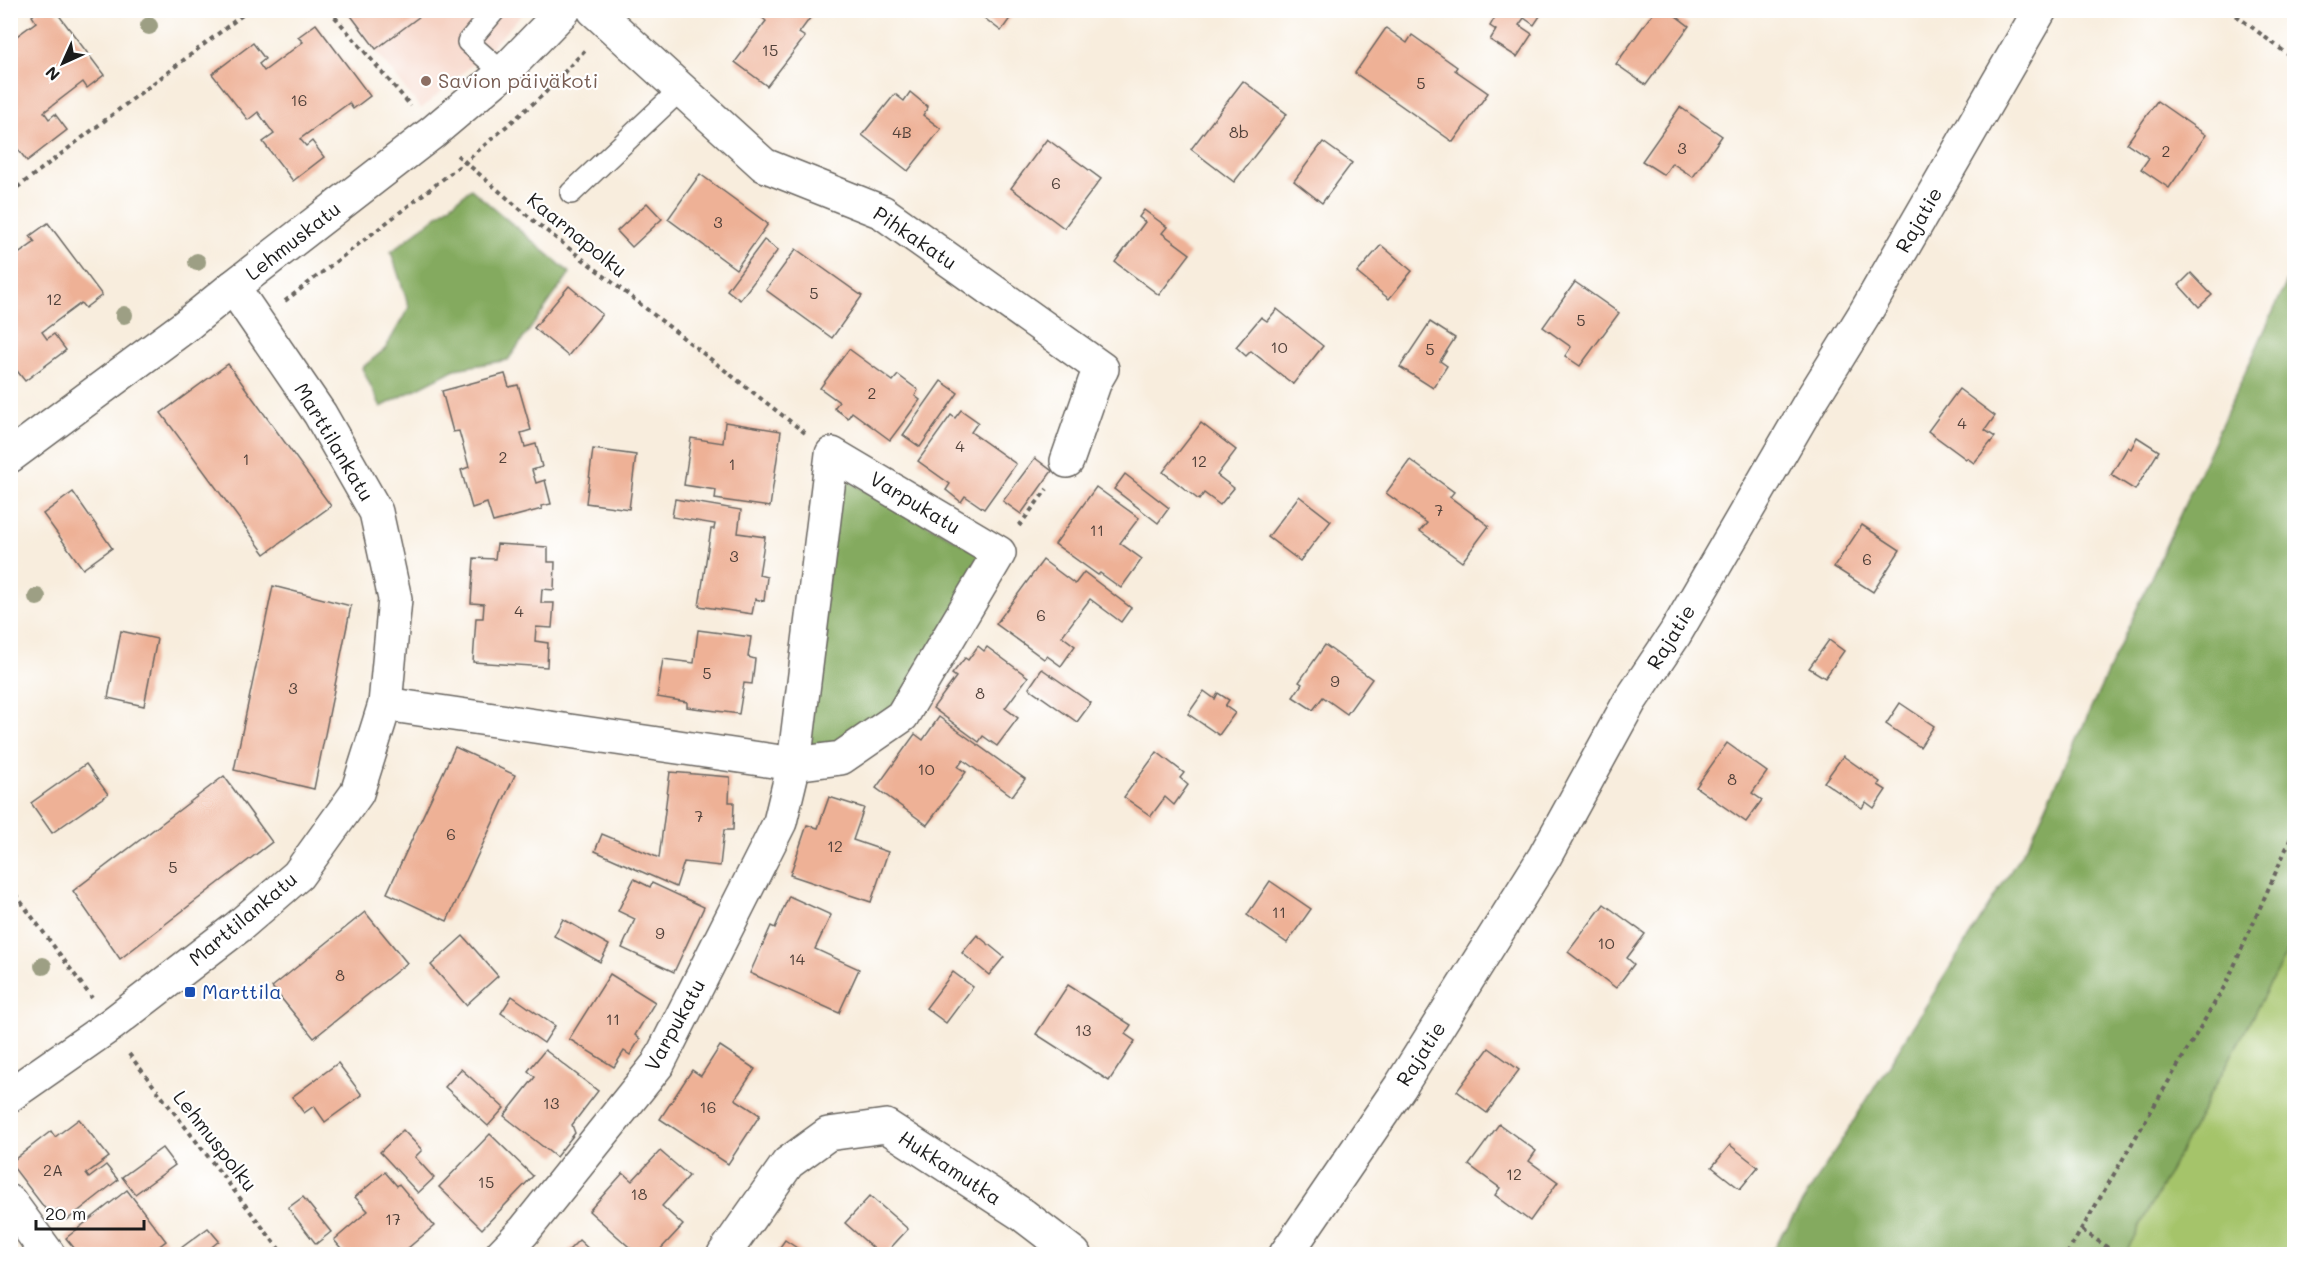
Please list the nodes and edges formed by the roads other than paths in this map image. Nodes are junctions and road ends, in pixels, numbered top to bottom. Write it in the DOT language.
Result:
graph roads {
  1 [pos="495,10"];
  2 [pos="564,10"];
  3 [pos="594,10"];
  4 [pos="2040,10"];
  5 [pos="503,74"];
  6 [pos="681,88"];
  7 [pos="571,194"];
  8 [pos="234,287"];
  9 [pos="10,456"];
  10 [pos="1067,461"];
  11 [pos="385,704"];
  12 [pos="794,764"];
  13 [pos="10,1095"];
  14 [pos="10,1202"];
  15 [pos="48,1254"];
  16 [pos="502,1254"];
  17 [pos="724,1254"];
  18 [pos="1074,1254"];
  19 [pos="1287,1254"];
  1 -- 5 [label="lane"];
  2 -- 5 [label="street, Lehmuskatu"];
  3 -- 6 [label="street, Pihkakatu"];
  4 -- 19 [label="street, Rajatie"];
  5 -- 8 [label="street, Lehmuskatu"];
  6 -- 7 [label="lane"];
  6 -- 10 [label="street, Pihkakatu"];
  8 -- 9 [label="street, Lehmuskatu"];
  8 -- 11 [label="street, Marttilankatu"];
  11 -- 12 [label="street"];
  11 -- 13 [label="street, Marttilankatu"];
  12 -- 12 [label="street, Varpukatu"];
  12 -- 16 [label="street, Varpukatu"];
  14 -- 15 [label="street"];
  17 -- 18 [label="street, Hukkamutka"];
}
